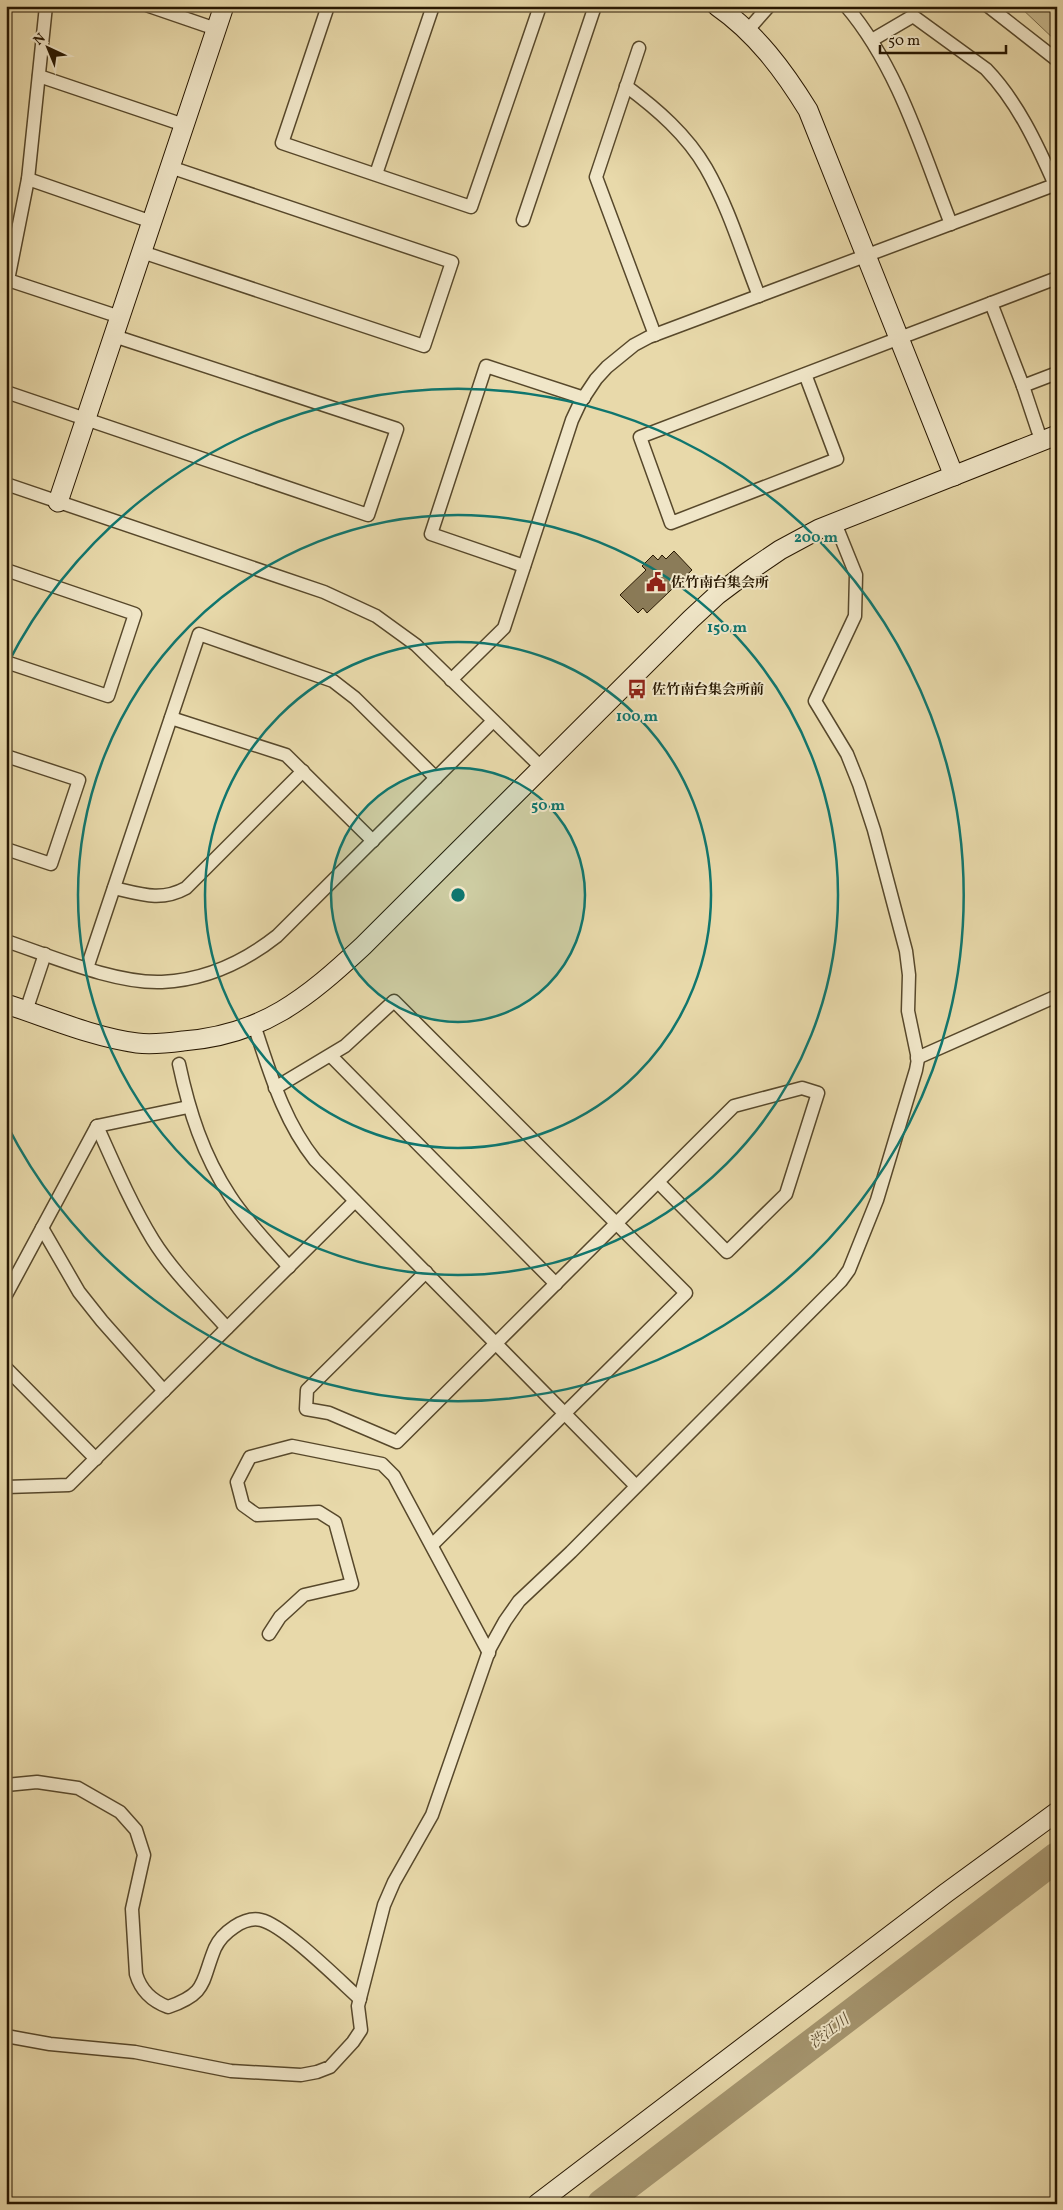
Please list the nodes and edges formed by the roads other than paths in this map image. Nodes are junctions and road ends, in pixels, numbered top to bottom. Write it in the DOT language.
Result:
graph roads {
  1 [pos="46,6"];
  2 [pos="149,6"];
  3 [pos="224,6"];
  4 [pos="328,6"];
  5 [pos="433,6"];
  6 [pos="540,6"];
  7 [pos="595,6"];
  8 [pos="717,6"];
  9 [pos="769,6"];
  10 [pos="846,6"];
  11 [pos="988,6"];
  12 [pos="216,29"];
  13 [pos="746,30"];
  14 [pos="872,40"];
  15 [pos="639,48"];
  16 [pos="1057,60"];
  17 [pos="39,76"];
  18 [pos="626,86"];
  19 [pos="184,125"];
  20 [pos="170,167"];
  21 [pos="376,174"];
  22 [pos="28,179"];
  23 [pos="1056,184"];
  24 [pos="523,220"];
  25 [pos="152,222"];
  26 [pos="951,224"];
  27 [pos="142,252"];
  28 [pos="866,256"];
  29 [pos="1057,278"];
  30 [pos="759,296"];
  31 [pos="991,303"];
  32 [pos="120,317"];
  33 [pos="655,335"];
  34 [pos="114,336"];
  35 [pos="898,338"];
  36 [pos="1057,373"];
  37 [pos="805,374"];
  38 [pos="1023,386"];
  39 [pos="6,392"];
  40 [pos="584,398"];
  41 [pos="86,419"];
  42 [pos="1038,431"];
  43 [pos="1057,435"];
  44 [pos="954,476"];
  45 [pos="6,484"];
  46 [pos="58,502"];
  47 [pos="835,523"];
  48 [pos="524,566"];
  49 [pos="6,570"];
  50 [pos="6,662"];
  51 [pos="451,680"];
  52 [pos="171,718"];
  53 [pos="493,721"];
  54 [pos="6,756"];
  55 [pos="541,767"];
  56 [pos="303,771"];
  57 [pos="436,778"];
  58 [pos="373,841"];
  59 [pos="6,849"];
  60 [pos="114,888"];
  61 [pos="6,941"];
  62 [pos="45,954"];
  63 [pos="87,968"];
  64 [pos="1057,996"];
  65 [pos="6,1004"];
  66 [pos="26,1011"];
  67 [pos="254,1024"];
  68 [pos="330,1056"];
  69 [pos="917,1058"];
  70 [pos="179,1064"];
  71 [pos="275,1088"];
  72 [pos="188,1107"];
  73 [pos="97,1126"];
  74 [pos="658,1182"];
  75 [pos="355,1201"];
  76 [pos="616,1224"];
  77 [pos="42,1228"];
  78 [pos="289,1266"];
  79 [pos="426,1272"];
  80 [pos="556,1284"];
  81 [pos="6,1294"];
  82 [pos="227,1328"];
  83 [pos="496,1343"];
  84 [pos="8,1371"];
  85 [pos="164,1391"];
  86 [pos="564,1414"];
  87 [pos="96,1459"];
  88 [pos="636,1486"];
  89 [pos="6,1487"];
  90 [pos="432,1545"];
  91 [pos="269,1634"];
  92 [pos="489,1653"];
  93 [pos="6,1785"];
  94 [pos="1057,1812"];
  95 [pos="360,1999"];
  96 [pos="6,2036"];
  97 [pos="537,2204"];
  1 -- 17 [label="street"];
  2 -- 12 [label="street"];
  3 -- 12 [label="street"];
  4 -- 21 [label="street"];
  5 -- 21 [label="street"];
  6 -- 21 [label="street"];
  7 -- 24 [label="street"];
  8 -- 13 [label="street"];
  9 -- 13 [label="street"];
  10 -- 14 [label="street"];
  11 -- 16 [label="street"];
  12 -- 19 [label="street"];
  13 -- 28 [label="street"];
  14 -- 23 [label="street"];
  14 -- 26 [label="street"];
  15 -- 18 [label="street"];
  17 -- 19 [label="street"];
  17 -- 22 [label="street"];
  18 -- 30 [label="street"];
  18 -- 33 [label="street"];
  19 -- 20 [label="street"];
  20 -- 25 [label="street"];
  20 -- 27 [label="street"];
  22 -- 25 [label="street"];
  22 -- 32 [label="street"];
  23 -- 26 [label="street"];
  25 -- 27 [label="street"];
  26 -- 28 [label="street"];
  27 -- 32 [label="street"];
  28 -- 30 [label="street"];
  28 -- 35 [label="street"];
  29 -- 31 [label="street"];
  30 -- 33 [label="street"];
  31 -- 35 [label="street"];
  31 -- 38 [label="street"];
  32 -- 34 [label="street"];
  33 -- 40 [label="street"];
  34 -- 41 [label="street"];
  34 -- 41 [label="street"];
  35 -- 37 [label="street"];
  35 -- 44 [label="street"];
  36 -- 38 [label="street"];
  37 -- 37 [label="street"];
  38 -- 42 [label="street"];
  39 -- 41 [label="street"];
  40 -- 48 [label="street"];
  40 -- 48 [label="street"];
  41 -- 46 [label="street"];
  43 -- 44 [label="street"];
  44 -- 47 [label="street"];
  45 -- 46 [label="street"];
  46 -- 51 [label="street"];
  47 -- 55 [label="street"];
  47 -- 69 [label="street"];
  48 -- 51 [label="street"];
  49 -- 50 [label="street"];
  51 -- 53 [label="street"];
  52 -- 56 [label="street"];
  52 -- 57 [label="street"];
  52 -- 60 [label="street"];
  53 -- 55 [label="street"];
  53 -- 57 [label="street"];
  54 -- 59 [label="street"];
  55 -- 67 [label="street"];
  56 -- 58 [label="street"];
  56 -- 60 [label="street"];
  57 -- 58 [label="street"];
  58 -- 63 [label="street"];
  60 -- 63 [label="street"];
  61 -- 62 [label="street"];
  62 -- 63 [label="street"];
  62 -- 66 [label="street"];
  64 -- 69 [label="street"];
  65 -- 66 [label="street"];
  66 -- 67 [label="street"];
  67 -- 71 [label="street"];
  68 -- 71 [label="street"];
  68 -- 76 [label="street"];
  68 -- 80 [label="street"];
  69 -- 88 [label="street"];
  70 -- 72 [label="street"];
  71 -- 75 [label="street"];
  72 -- 73 [label="street"];
  72 -- 78 [label="street"];
  73 -- 77 [label="street"];
  73 -- 82 [label="street"];
  74 -- 74 [label="street"];
  74 -- 76 [label="street"];
  75 -- 78 [label="street"];
  75 -- 79 [label="street"];
  76 -- 80 [label="street"];
  76 -- 86 [label="street"];
  77 -- 81 [label="street"];
  77 -- 85 [label="street"];
  78 -- 82 [label="street"];
  79 -- 83 [label="street"];
  79 -- 83 [label="street"];
  80 -- 83 [label="street"];
  82 -- 85 [label="street"];
  83 -- 86 [label="street"];
  84 -- 87 [label="street"];
  85 -- 87 [label="street"];
  86 -- 88 [label="street"];
  86 -- 90 [label="street"];
  87 -- 89 [label="street"];
  88 -- 92 [label="street"];
  90 -- 91 [label="street"];
  90 -- 92 [label="street"];
  92 -- 95 [label="street"];
  93 -- 95 [label="street"];
  94 -- 97 [label="street"];
  95 -- 96 [label="street"];
}
